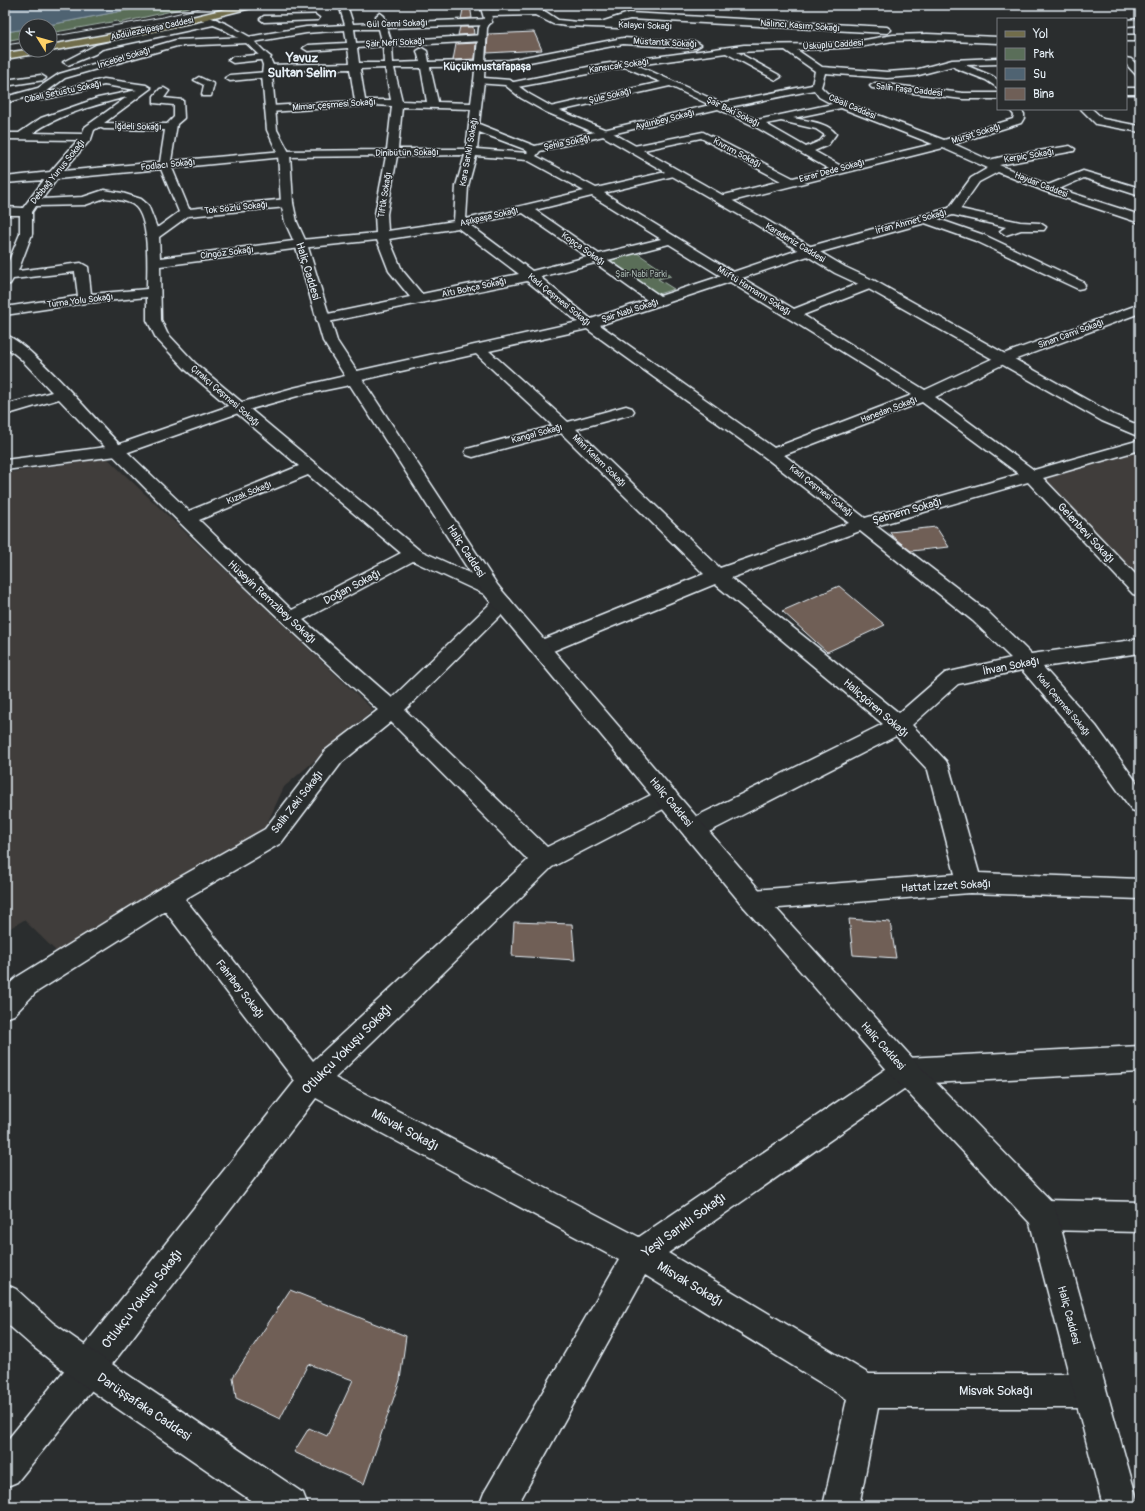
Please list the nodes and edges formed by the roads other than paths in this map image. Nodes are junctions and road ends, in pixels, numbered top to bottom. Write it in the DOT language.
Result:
graph roads {
  1 [pos="236,5"];
  2 [pos="252,5"];
  3 [pos="344,5"];
  4 [pos="310,7"];
  5 [pos="625,8"];
  6 [pos="733,10"];
  7 [pos="273,11"];
  8 [pos="536,11"];
  9 [pos="487,13"];
  10 [pos="413,14"];
  11 [pos="629,16"];
  12 [pos="200,17"];
  13 [pos="309,18"];
  14 [pos="324,18"];
  15 [pos="381,18"];
  16 [pos="264,19"];
  17 [pos="1138,19"];
  18 [pos="348,20"];
  19 [pos="730,21"];
  20 [pos="215,22"];
  21 [pos="416,23"];
  22 [pos="675,23"];
  23 [pos="1127,23"];
  24 [pos="577,24"];
  25 [pos="604,24"];
  26 [pos="750,26"];
  27 [pos="849,29"];
  28 [pos="921,29"];
  29 [pos="956,29"];
  30 [pos="306,30"];
  31 [pos="284,34"];
  32 [pos="771,35"];
  33 [pos="810,35"];
  34 [pos="826,37"];
  35 [pos="905,37"];
  36 [pos="928,37"];
  37 [pos="483,38"];
  38 [pos="1127,38"];
  39 [pos="1140,38"];
  40 [pos="248,40"];
  41 [pos="997,40"];
  42 [pos="419,42"];
  43 [pos="58,44"];
  44 [pos="387,44"];
  45 [pos="351,46"];
  46 [pos="58,47"];
  47 [pos="919,47"];
  48 [pos="308,48"];
  49 [pos="587,48"];
  50 [pos="744,48"];
  51 [pos="772,48"];
  52 [pos="788,48"];
  53 [pos="858,48"];
  54 [pos="727,50"];
  55 [pos="18,51"];
  56 [pos="5,53"];
  57 [pos="18,54"];
  58 [pos="5,56"];
  59 [pos="934,56"];
  60 [pos="18,57"];
  61 [pos="233,60"];
  62 [pos="1127,60"];
  63 [pos="5,61"];
  64 [pos="997,61"];
  65 [pos="481,62"];
  66 [pos="952,63"];
  67 [pos="426,64"];
  68 [pos="625,64"];
  69 [pos="60,65"];
  70 [pos="355,66"];
  71 [pos="389,66"];
  72 [pos="268,67"];
  73 [pos="304,67"];
  74 [pos="48,69"];
  75 [pos="820,73"];
  76 [pos="1140,74"];
  77 [pos="776,77"];
  78 [pos="39,78"];
  79 [pos="60,78"];
  80 [pos="230,78"];
  81 [pos="199,80"];
  82 [pos="479,81"];
  83 [pos="671,82"];
  84 [pos="5,83"];
  85 [pos="997,84"];
  86 [pos="49,85"];
  87 [pos="512,85"];
  88 [pos="816,87"];
  89 [pos="144,89"];
  90 [pos="164,91"];
  91 [pos="1140,91"];
  92 [pos="5,92"];
  93 [pos="1127,92"];
  94 [pos="207,94"];
  95 [pos="997,96"];
  96 [pos="5,100"];
  97 [pos="397,103"];
  98 [pos="5,104"];
  99 [pos="360,104"];
  100 [pos="433,105"];
  101 [pos="842,105"];
  102 [pos="476,106"];
  103 [pos="721,106"];
  104 [pos="270,109"];
  105 [pos="550,110"];
  106 [pos="1015,110"];
  107 [pos="1087,110"];
  108 [pos="781,119"];
  109 [pos="175,122"];
  110 [pos="757,123"];
  111 [pos="104,126"];
  112 [pos="474,126"];
  113 [pos="1140,129"];
  114 [pos="607,134"];
  115 [pos="5,136"];
  116 [pos="24,136"];
  117 [pos="87,137"];
  118 [pos="944,144"];
  119 [pos="5,147"];
  120 [pos="634,149"];
  121 [pos="1070,150"];
  122 [pos="804,151"];
  123 [pos="471,152"];
  124 [pos="392,153"];
  125 [pos="284,154"];
  126 [pos="530,157"];
  127 [pos="165,165"];
  128 [pos="993,166"];
  129 [pos="837,169"];
  130 [pos="100,172"];
  131 [pos="674,172"];
  132 [pos="52,176"];
  133 [pos="5,180"];
  134 [pos="791,182"];
  135 [pos="1048,189"];
  136 [pos="594,192"];
  137 [pos="1140,192"];
  138 [pos="104,194"];
  139 [pos="720,200"];
  140 [pos="29,203"];
  141 [pos="287,203"];
  142 [pos="1133,206"];
  143 [pos="526,209"];
  144 [pos="5,211"];
  145 [pos="953,211"];
  146 [pos="185,213"];
  147 [pos="1120,213"];
  148 [pos="924,218"];
  149 [pos="1140,219"];
  150 [pos="460,224"];
  151 [pos="1020,226"];
  152 [pos="1040,227"];
  153 [pos="153,236"];
  154 [pos="382,236"];
  155 [pos="980,238"];
  156 [pos="670,240"];
  157 [pos="301,244"];
  158 [pos="809,250"];
  159 [pos="596,258"];
  160 [pos="154,263"];
  161 [pos="530,276"];
  162 [pos="732,277"];
  163 [pos="7,279"];
  164 [pos="870,284"];
  165 [pos="1078,285"];
  166 [pos="155,292"];
  167 [pos="85,299"];
  168 [pos="420,300"];
  169 [pos="659,302"];
  170 [pos="1140,309"];
  171 [pos="5,311"];
  172 [pos="792,315"];
  173 [pos="323,319"];
  174 [pos="588,324"];
  175 [pos="5,339"];
  176 [pos="480,350"];
  177 [pos="1003,359"];
  178 [pos="354,378"];
  179 [pos="61,394"];
  180 [pos="924,396"];
  181 [pos="238,408"];
  182 [pos="5,410"];
  183 [pos="626,411"];
  184 [pos="1108,418"];
  185 [pos="564,427"];
  186 [pos="1140,432"];
  187 [pos="1140,441"];
  188 [pos="1140,445"];
  189 [pos="117,451"];
  190 [pos="472,452"];
  191 [pos="772,454"];
  192 [pos="5,465"];
  193 [pos="312,467"];
  194 [pos="1032,476"];
  195 [pos="186,519"];
  196 [pos="863,524"];
  197 [pos="413,554"];
  198 [pos="717,576"];
  199 [pos="1140,590"];
  200 [pos="497,596"];
  201 [pos="290,620"];
  202 [pos="1140,646"];
  203 [pos="541,648"];
  204 [pos="1027,662"];
  205 [pos="392,710"];
  206 [pos="899,725"];
  207 [pos="667,797"];
  208 [pos="1140,804"];
  209 [pos="693,828"];
  210 [pos="544,860"];
  211 [pos="970,883"];
  212 [pos="1140,889"];
  213 [pos="168,896"];
  214 [pos="753,900"];
  215 [pos="5,1006"];
  216 [pos="1140,1059"];
  217 [pos="906,1071"];
  218 [pos="312,1081"];
  219 [pos="1043,1215"];
  220 [pos="1140,1217"];
  221 [pos="640,1254"];
  222 [pos="5,1300"];
  223 [pos="88,1368"];
  224 [pos="865,1391"];
  225 [pos="1089,1391"];
  226 [pos="5,1470"];
  227 [pos="1127,1499"];
  228 [pos="290,1506"];
  229 [pos="497,1506"];
  230 [pos="841,1506"];
  1 -- 12 [label="main road, Abdülezelpaşa Caddesi"];
  2 -- 12 [label="main road, Abdülezelpaşa Caddesi"];
  3 -- 18 [label="street"];
  4 -- 13 [label="street"];
  5 -- 11 [label="street"];
  6 -- 19 [label="street"];
  7 -- 16 [label="street"];
  8 -- 9 [label="street, Gül Cami Sokağı"];
  8 -- 24 [label="street, Kalaycı Sokağı"];
  9 -- 21 [label="street, Gül Cami Sokağı"];
  9 -- 37 [label="street, Kara Sarıklı Sokağı"];
  10 -- 21 [label="street"];
  11 -- 22 [label="street"];
  11 -- 25 [label="street"];
  12 -- 20 [label="street"];
  12 -- 43 [label="main road, Abdülezelpaşa Caddesi"];
  12 -- 46 [label="main road, Abdülezelpaşa Caddesi"];
  13 -- 14 [label="street"];
  13 -- 16 [label="street"];
  13 -- 30 [label="street"];
  15 -- 18 [label="street, Gül Cami Sokağı"];
  15 -- 21 [label="street, Gül Cami Sokağı"];
  15 -- 44 [label="street, Tiftik Sokağı"];
  16 -- 31 [label="street"];
  17 -- 23 [label="street"];
  18 -- 30 [label="street, Gül Cami Sokağı"];
  18 -- 45 [label="street"];
  19 -- 22 [label="street"];
  19 -- 26 [label="street"];
  20 -- 40 [label="street"];
  20 -- 69 [label="street"];
  21 -- 42 [label="street"];
  22 -- 25 [label="street, Kalaycı Sokağı"];
  22 -- 26 [label="street, Kalaycı Sokağı"];
  24 -- 25 [label="street, Kalaycı Sokağı"];
  24 -- 49 [label="street"];
  26 -- 27 [label="street, Nalıncı Kasım Sokağı"];
  26 -- 32 [label="street"];
  27 -- 28 [label="street, Üsküplü Caddesi"];
  27 -- 53 [label="street"];
  28 -- 29 [label="street, Üsküplü Caddesi"];
  28 -- 36 [label="street"];
  30 -- 31 [label="street, Gül Cami Sokağı"];
  30 -- 48 [label="street"];
  31 -- 40 [label="street, İncebel Sokağı"];
  32 -- 33 [label="street"];
  32 -- 51 [label="street"];
  34 -- 53 [label="street, Üsküplü Caddesi"];
  35 -- 36 [label="street, Üsküplü Caddesi"];
  35 -- 47 [label="street"];
  35 -- 53 [label="street, Üsküplü Caddesi"];
  36 -- 41 [label="street, Üsküplü Caddesi"];
  37 -- 42 [label="street, Şair Nefi Sokağı"];
  37 -- 65 [label="street, Kara Sarıklı Sokağı"];
  38 -- 39 [label="street"];
  40 -- 72 [label="street"];
  40 -- 79 [label="street, İncebel Sokağı"];
  42 -- 44 [label="street, Şair Nefi Sokağı"];
  42 -- 67 [label="street"];
  44 -- 45 [label="street, Şair Nefi Sokağı"];
  44 -- 71 [label="street, Tiftik Sokağı"];
  45 -- 48 [label="street, Şair Nefi Sokağı"];
  45 -- 70 [label="street"];
  48 -- 73 [label="street"];
  49 -- 50 [label="street, Müstantik Sokağı"];
  49 -- 65 [label="street, Müstantik Sokağı"];
  50 -- 51 [label="street, Üsküplü Caddesi"];
  50 -- 54 [label="street, Üsküplü Caddesi"];
  51 -- 52 [label="street, Üsküplü Caddesi"];
  52 -- 53 [label="street, Üsküplü Caddesi"];
  52 -- 75 [label="street"];
  54 -- 68 [label="street, Kansıcak Sokağı"];
  54 -- 77 [label="street"];
  55 -- 56 [label="main road"];
  57 -- 58 [label="main road"];
  59 -- 66 [label="street"];
  60 -- 63 [label="main road"];
  61 -- 72 [label="street"];
  62 -- 76 [label="street"];
  64 -- 66 [label="street"];
  65 -- 67 [label="street, Müstantik Sokağı"];
  65 -- 82 [label="street, Kara Sarıklı Sokağı"];
  66 -- 75 [label="street"];
  66 -- 85 [label="street"];
  67 -- 71 [label="street, Müstantik Sokağı"];
  67 -- 100 [label="street"];
  68 -- 83 [label="street, Şair Baki Sokağı"];
  68 -- 87 [label="street, Kansıcak Sokağı"];
  70 -- 71 [label="street, Müstantik Sokağı"];
  70 -- 73 [label="street, Müstantik Sokağı"];
  70 -- 99 [label="street"];
  71 -- 97 [label="street, Tiftik Sokağı"];
  72 -- 73 [label="street, Müstantik Sokağı"];
  72 -- 80 [label="street"];
  72 -- 104 [label="street, Haliç Caddesi"];
  74 -- 78 [label="street"];
  75 -- 88 [label="street, Cibali Caddesi"];
  75 -- 95 [label="street, Salih Paşa Caddesi"];
  78 -- 79 [label="street"];
  78 -- 84 [label="street"];
  79 -- 86 [label="street, İncebel Sokağı"];
  81 -- 94 [label="street"];
  82 -- 87 [label="street, Karadeniz Caddesi"];
  82 -- 102 [label="street, Kara Sarıklı Sokağı"];
  83 -- 103 [label="street, Şair Baki Sokağı"];
  83 -- 105 [label="street, Şule Sokağı"];
  86 -- 92 [label="street"];
  86 -- 96 [label="street, İncebel Sokağı"];
  87 -- 105 [label="street, Karadeniz Caddesi"];
  88 -- 101 [label="street, Cibali Caddesi"];
  88 -- 103 [label="street, Aydınbey Sokağı"];
  89 -- 98 [label="street, Cibali Setüstü Sokağı"];
  89 -- 116 [label="street"];
  89 -- 117 [label="street, Debbağ Yunus Sokağı"];
  90 -- 109 [label="street"];
  91 -- 93 [label="street"];
  97 -- 99 [label="street, Mimar çeşmesi Sokağı"];
  97 -- 100 [label="street"];
  97 -- 124 [label="street, Tiftik Sokağı"];
  99 -- 104 [label="street, Mimar çeşmesi Sokağı"];
  100 -- 102 [label="street"];
  101 -- 108 [label="street"];
  101 -- 118 [label="street, Cibali Caddesi"];
  102 -- 112 [label="street, Kara Sarıklı Sokağı"];
  103 -- 110 [label="street, Şair Baki Sokağı"];
  103 -- 114 [label="street, Aydınbey Sokağı"];
  104 -- 125 [label="street, Haliç Caddesi"];
  105 -- 114 [label="street, Karadeniz Caddesi"];
  106 -- 118 [label="street, Mürşit Sokağı"];
  107 -- 113 [label="street"];
  108 -- 110 [label="street"];
  108 -- 122 [label="street"];
  109 -- 111 [label="street, İğdeli Sokağı"];
  109 -- 127 [label="street"];
  110 -- 122 [label="street, Şair Baki Sokağı"];
  112 -- 123 [label="street, Kara Sarıklı Sokağı"];
  112 -- 126 [label="street, Müftü Hamamı Sokağı"];
  114 -- 120 [label="street, Karadeniz Caddesi"];
  114 -- 126 [label="street, Şehla Sokağı"];
  115 -- 116 [label="street"];
  116 -- 117 [label="street"];
  116 -- 119 [label="street"];
  117 -- 132 [label="street, Debbağ Yunus Sokağı"];
  118 -- 128 [label="street, Haydar Caddesi"];
  118 -- 129 [label="street, Esrar Dede Sokağı"];
  120 -- 131 [label="street, Karadeniz Caddesi"];
  120 -- 134 [label="street, Kıvrım Sokağı"];
  121 -- 128 [label="street, Kerpiç Sokağı"];
  122 -- 129 [label="street, Şair Baki Sokağı"];
  123 -- 124 [label="street, Dinibütün Sokağı"];
  123 -- 126 [label="street, Dinibütün Sokağı"];
  123 -- 150 [label="street, Kara Sarıklı Sokağı"];
  124 -- 125 [label="street, Dinibütün Sokağı"];
  124 -- 154 [label="street, Tiftik Sokağı"];
  125 -- 127 [label="street, Fodlacı Sokağı"];
  125 -- 141 [label="street, Haliç Caddesi"];
  126 -- 136 [label="street, Müftü Hamamı Sokağı"];
  127 -- 130 [label="street, Fodlacı Sokağı"];
  127 -- 146 [label="street"];
  128 -- 135 [label="street, Haydar Caddesi"];
  128 -- 145 [label="street, İrfan Ahmet Sokağı"];
  129 -- 134 [label="street, Esrar Dede Sokağı"];
  130 -- 132 [label="street, Fodlacı Sokağı"];
  130 -- 138 [label="street"];
  131 -- 136 [label="street, Aşıkpaşa Sokağı"];
  131 -- 139 [label="street, Karadeniz Caddesi"];
  132 -- 133 [label="street, Fodlacı Sokağı"];
  132 -- 140 [label="street, Debbağ Yunus Sokağı"];
  134 -- 139 [label="street, Esrar Dede Sokağı"];
  135 -- 137 [label="street"];
  135 -- 147 [label="street, Haydar Caddesi"];
  136 -- 143 [label="street, Aşıkpaşa Sokağı"];
  136 -- 156 [label="street, Müftü Hamamı Sokağı"];
  138 -- 140 [label="street"];
  138 -- 153 [label="street, Çırakçı Çeşmesi Sokağı"];
  139 -- 158 [label="street, Karadeniz Caddesi"];
  140 -- 144 [label="street"];
  140 -- 163 [label="street"];
  141 -- 146 [label="street, Tok Sözlü Sokağı"];
  141 -- 157 [label="street, Haliç Caddesi"];
  142 -- 147 [label="street"];
  143 -- 150 [label="street, Aşıkpaşa Sokağı"];
  143 -- 159 [label="street, Kopça Sokağı"];
  145 -- 148 [label="street, İrfan Ahmet Sokağı"];
  145 -- 151 [label="street"];
  146 -- 153 [label="street"];
  147 -- 149 [label="street, Haydar Caddesi"];
  148 -- 155 [label="street"];
  148 -- 158 [label="street, İrfan Ahmet Sokağı"];
  150 -- 154 [label="street, Aşıkpaşa Sokağı"];
  150 -- 161 [label="street, Kadı Çeşmesi Sokağı"];
  151 -- 152 [label="street"];
  151 -- 155 [label="street"];
  153 -- 160 [label="street, Çırakçı Çeşmesi Sokağı"];
  154 -- 157 [label="street, Aşıkpaşa Sokağı"];
  154 -- 168 [label="street, Tiftik Sokağı"];
  155 -- 165 [label="street"];
  156 -- 159 [label="street, Altı Bohça Sokağı"];
  156 -- 162 [label="street, Müftü Hamamı Sokağı"];
  157 -- 160 [label="street, Cingöz Sokağı"];
  157 -- 173 [label="street, Haliç Caddesi"];
  158 -- 162 [label="street, Şair Nabi Sokağı"];
  158 -- 164 [label="street, Karadeniz Caddesi"];
  159 -- 161 [label="street, Altı Bohça Sokağı"];
  159 -- 169 [label="street, Kopça Sokağı"];
  160 -- 166 [label="street, Çırakçı Çeşmesi Sokağı"];
  161 -- 168 [label="street, Altı Bohça Sokağı"];
  161 -- 174 [label="street, Kadı Çeşmesi Sokağı"];
  162 -- 169 [label="street, Şair Nabi Sokağı"];
  162 -- 172 [label="street, Müftü Hamamı Sokağı"];
  163 -- 167 [label="street"];
  164 -- 172 [label="street"];
  164 -- 177 [label="street, Karadeniz Caddesi"];
  166 -- 167 [label="street, Turna Yolu Sokağı"];
  166 -- 181 [label="street, Çırakçı Çeşmesi Sokağı"];
  167 -- 171 [label="street, Turna Yolu Sokağı"];
  168 -- 173 [label="street, Altı Bohça Sokağı"];
  169 -- 174 [label="street, Şair Nabi Sokağı"];
  170 -- 177 [label="street, Sinan Cami Sokağı"];
  172 -- 180 [label="street, Müftü Hamamı Sokağı"];
  173 -- 178 [label="street, Haliç Caddesi"];
  174 -- 176 [label="street, Şair Nabi Sokağı"];
  174 -- 191 [label="street, Kadı Çeşmesi Sokağı"];
  175 -- 179 [label="street, Hüseyin Remzibey Sokağı"];
  176 -- 178 [label="street, Şair Nabi Sokağı"];
  176 -- 185 [label="street, Mihri Kelam Sokağı"];
  177 -- 180 [label="street, Hanedan Sokağı"];
  177 -- 184 [label="street, Karadeniz Caddesi"];
  178 -- 181 [label="street, Şair Nabi Sokağı"];
  178 -- 200 [label="street, Haliç Caddesi"];
  179 -- 182 [label="street"];
  179 -- 189 [label="street, Hüseyin Remzibey Sokağı"];
  180 -- 191 [label="street, Hanedan Sokağı"];
  180 -- 194 [label="street, Müftü Hamamı Sokağı"];
  181 -- 189 [label="street, Şair Nabi Sokağı"];
  181 -- 193 [label="street, Çırakçı Çeşmesi Sokağı"];
  183 -- 185 [label="street, Kangal Sokağı"];
  184 -- 186 [label="street"];
  184 -- 187 [label="street"];
  185 -- 190 [label="street, Kangal Sokağı"];
  185 -- 198 [label="street, Mihri Kelam Sokağı"];
  188 -- 194 [label="street, Şebnem Sokağı"];
  189 -- 192 [label="street, Şair Nabi Sokağı"];
  189 -- 195 [label="street, Hüseyin Remzibey Sokağı"];
  191 -- 196 [label="street, Kadı Çeşmesi Sokağı"];
  193 -- 195 [label="street, Kızak Sokağı"];
  193 -- 197 [label="street, Çırakçı Çeşmesi Sokağı"];
  194 -- 196 [label="street, Şebnem Sokağı"];
  194 -- 199 [label="street, Gelenbevi Sokağı"];
  195 -- 201 [label="street, Hüseyin Remzibey Sokağı"];
  196 -- 198 [label="street, Şebnem Sokağı"];
  196 -- 204 [label="street, Kadı Çeşmesi Sokağı"];
  197 -- 200 [label="street, Çırakçı Çeşmesi Sokağı"];
  197 -- 201 [label="street, Doğan Sokağı"];
  198 -- 203 [label="street, Şebnem Sokağı"];
  198 -- 206 [label="street, Haliçgören Sokağı"];
  200 -- 203 [label="street, Haliç Caddesi"];
  200 -- 205 [label="street, Salih Zeki Sokağı"];
  201 -- 205 [label="street, Hüseyin Remzibey Sokağı"];
  202 -- 204 [label="street, İhvan Sokağı"];
  203 -- 207 [label="street, Haliç Caddesi"];
  204 -- 206 [label="street, İhvan Sokağı"];
  204 -- 208 [label="street, Kadı Çeşmesi Sokağı"];
  205 -- 210 [label="street, Hüseyin Remzibey Sokağı"];
  205 -- 213 [label="street, Salih Zeki Sokağı"];
  206 -- 209 [label="street, İhvan Sokağı"];
  206 -- 211 [label="street, Haliçgören Sokağı"];
  207 -- 209 [label="street, Haliç Caddesi"];
  207 -- 210 [label="street, Otlukçu Yokuşu Sokağı"];
  209 -- 214 [label="street, Haliç Caddesi"];
  210 -- 218 [label="street, Otlukçu Yokuşu Sokağı"];
  211 -- 212 [label="street, Hattat İzzet Sokağı"];
  211 -- 214 [label="street, Hattat İzzet Sokağı"];
  213 -- 215 [label="street, Salih Zeki Sokağı"];
  213 -- 218 [label="street, Fahribey Sokağı"];
  214 -- 217 [label="street, Haliç Caddesi"];
  216 -- 217 [label="street"];
  217 -- 219 [label="street, Haliç Caddesi"];
  217 -- 221 [label="street, Yeşil Sarıklı Sokağı"];
  218 -- 221 [label="street, Misvak Sokağı"];
  218 -- 223 [label="street, Otlukçu Yokuşu Sokağı"];
  219 -- 220 [label="street"];
  219 -- 225 [label="street, Haliç Caddesi"];
  221 -- 224 [label="street, Misvak Sokağı"];
  221 -- 229 [label="street, Yeşil Sarıklı Sokağı"];
  222 -- 223 [label="street, Darüşşafaka Caddesi"];
  223 -- 226 [label="street, Otlukçu Yokuşu Sokağı"];
  223 -- 228 [label="street, Darüşşafaka Caddesi"];
  224 -- 225 [label="street, Misvak Sokağı"];
  224 -- 230 [label="street"];
  225 -- 227 [label="street, Haliç Caddesi"];
}
